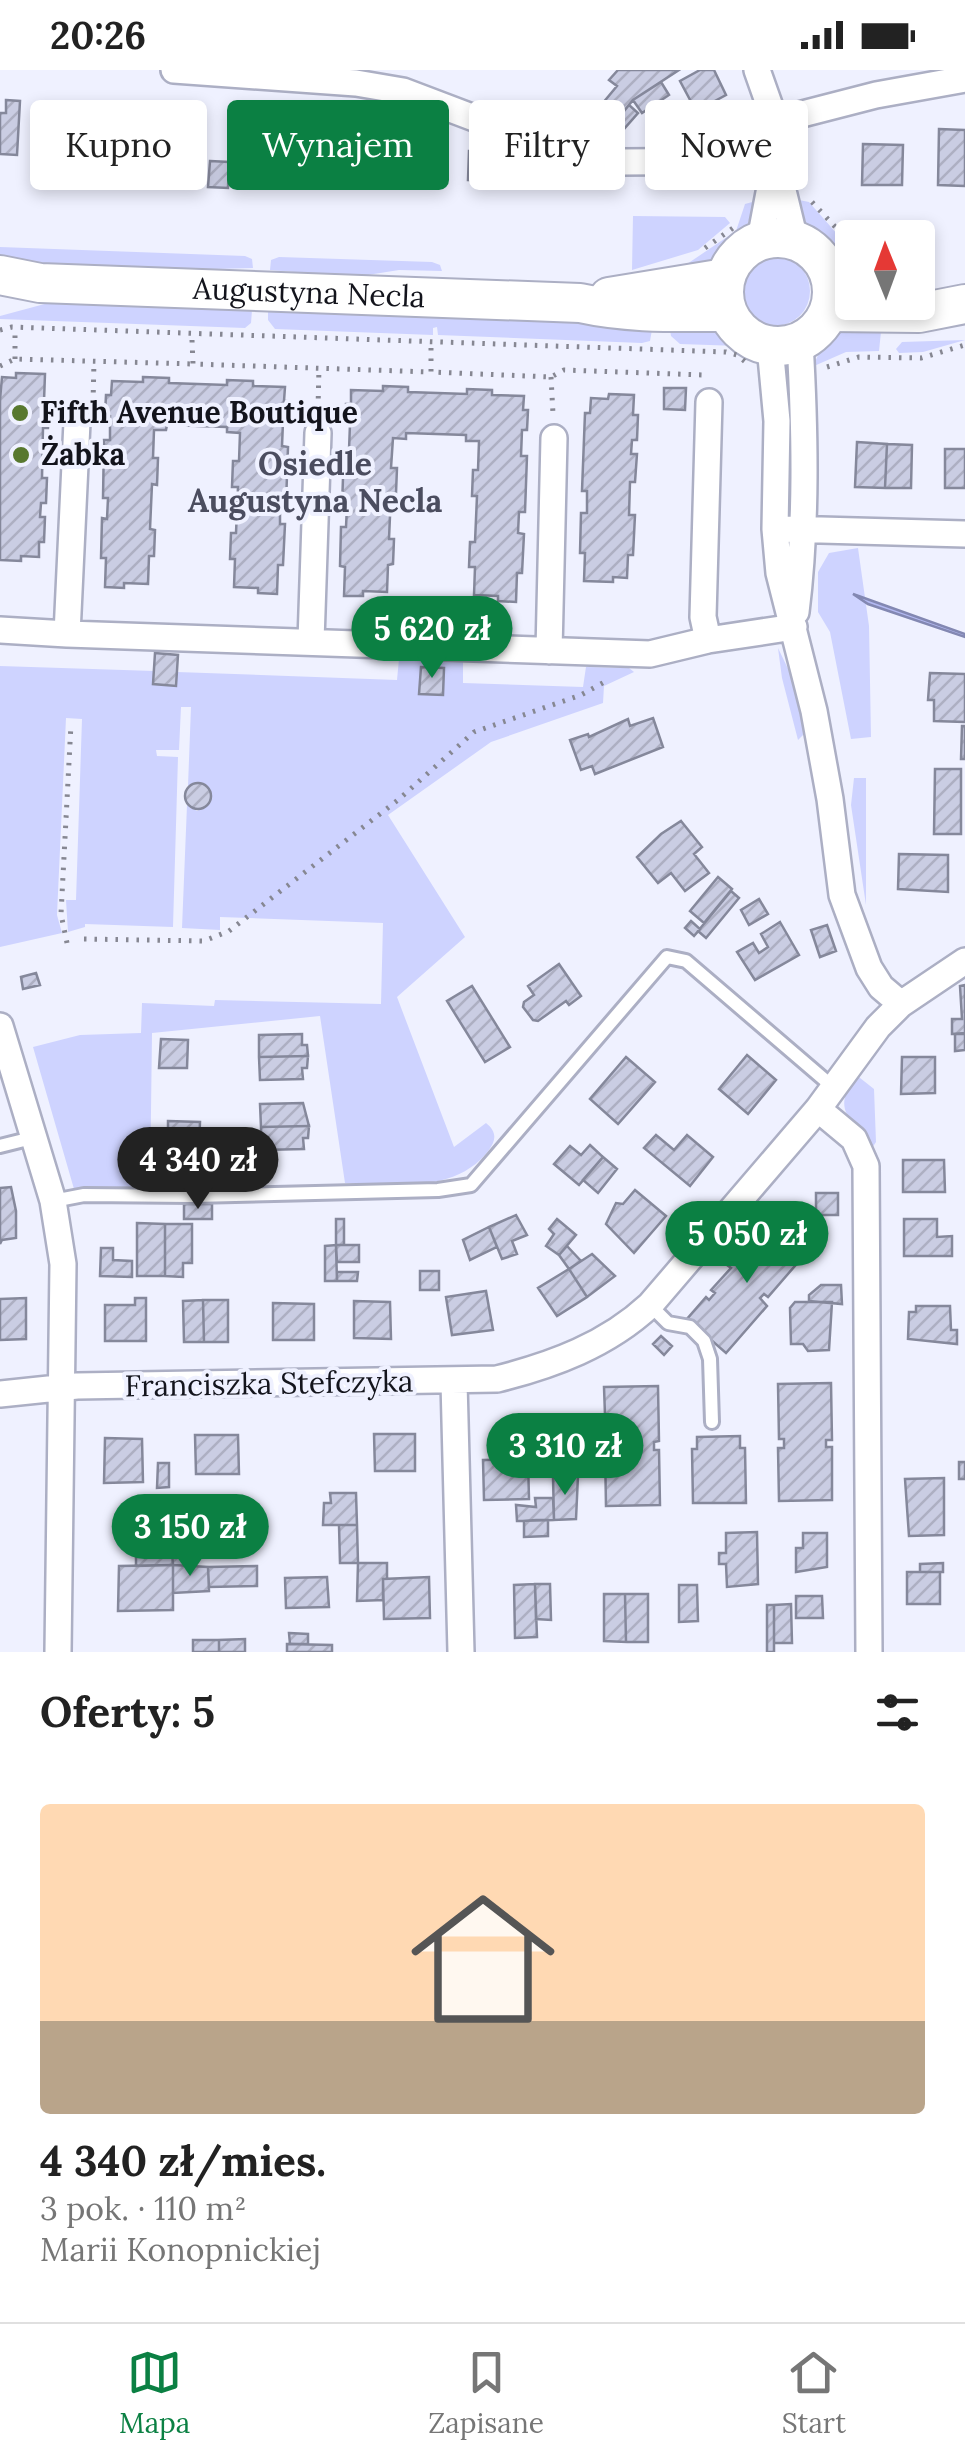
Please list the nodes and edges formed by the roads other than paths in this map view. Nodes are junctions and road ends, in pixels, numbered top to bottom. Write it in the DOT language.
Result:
graph roads {
  1 [pos="174,70"];
  2 [pos="757,70"];
  3 [pos="965,79"];
  4 [pos="768,100"];
  5 [pos="808,113"];
  6 [pos="645,162"];
  7 [pos="770,190"];
  8 [pos="764,232"];
  9 [pos="0,275"];
  10 [pos="40,283"];
  11 [pos="835,287"];
  12 [pos="935,291"];
  13 [pos="0,292"];
  14 [pos="726,295"];
  15 [pos="835,295"];
  16 [pos="965,301"];
  17 [pos="935,309"];
  18 [pos="787,360"];
  19 [pos="709,402"];
  20 [pos="78,422"];
  21 [pos="318,433"];
  22 [pos="554,438"];
  23 [pos="775,529"];
  24 [pos="802,530"];
  25 [pos="965,534"];
  26 [pos="794,627"];
  27 [pos="0,630"];
  28 [pos="67,634"];
  29 [pos="708,640"];
  30 [pos="311,641"];
  31 [pos="549,651"];
  32 [pos="965,960"];
  33 [pos="900,1004"];
  34 [pos="0,1026"];
  35 [pos="833,1087"];
  36 [pos="818,1109"];
  37 [pos="36,1137"];
  38 [pos="0,1146"];
  39 [pos="53,1201"];
  40 [pos="650,1305"];
  41 [pos="454,1382"];
  42 [pos="62,1387"];
  43 [pos="0,1394"];
  44 [pos="712,1422"];
  45 [pos="58,1652"];
  46 [pos="462,1652"];
  47 [pos="869,1652"];
  1 -- 6 [label="street"];
  2 -- 4 [label="street"];
  3 -- 5 [label="street"];
  7 -- 8 [label="street"];
  8 -- 11 [label="main road"];
  8 -- 14 [label="main road"];
  9 -- 10 [label="main road, Augustyna Necla"];
  10 -- 13 [label="main road, Augustyna Necla"];
  10 -- 14 [label="main road, Augustyna Necla"];
  12 -- 16 [label="main road"];
  14 -- 18 [label="main road"];
  15 -- 18 [label="main road"];
  16 -- 17 [label="main road"];
  18 -- 23 [label="street"];
  18 -- 24 [label="street"];
  19 -- 29 [label="street"];
  20 -- 28 [label="street"];
  21 -- 30 [label="street"];
  22 -- 31 [label="street"];
  23 -- 24 [label="street"];
  23 -- 26 [label="street"];
  24 -- 25 [label="street"];
  24 -- 26 [label="street"];
  26 -- 29 [label="street"];
  26 -- 33 [label="street"];
  27 -- 28 [label="street"];
  28 -- 30 [label="street"];
  29 -- 31 [label="street"];
  30 -- 31 [label="street"];
  32 -- 33 [label="street, Franciszka Stefczyka"];
  33 -- 35 [label="street, Franciszka Stefczyka"];
  34 -- 37 [label="street"];
  35 -- 36 [label="street, Franciszka Stefczyka"];
  35 -- 39 [label="lane"];
  36 -- 40 [label="street, Franciszka Stefczyka"];
  36 -- 47 [label="street"];
  37 -- 38 [label="lane"];
  37 -- 39 [label="street"];
  39 -- 42 [label="street"];
  40 -- 41 [label="street, Franciszka Stefczyka"];
  40 -- 44 [label="lane"];
  41 -- 42 [label="street, Franciszka Stefczyka"];
  41 -- 46 [label="street"];
  42 -- 43 [label="street, Franciszka Stefczyka"];
  42 -- 45 [label="street"];
}
